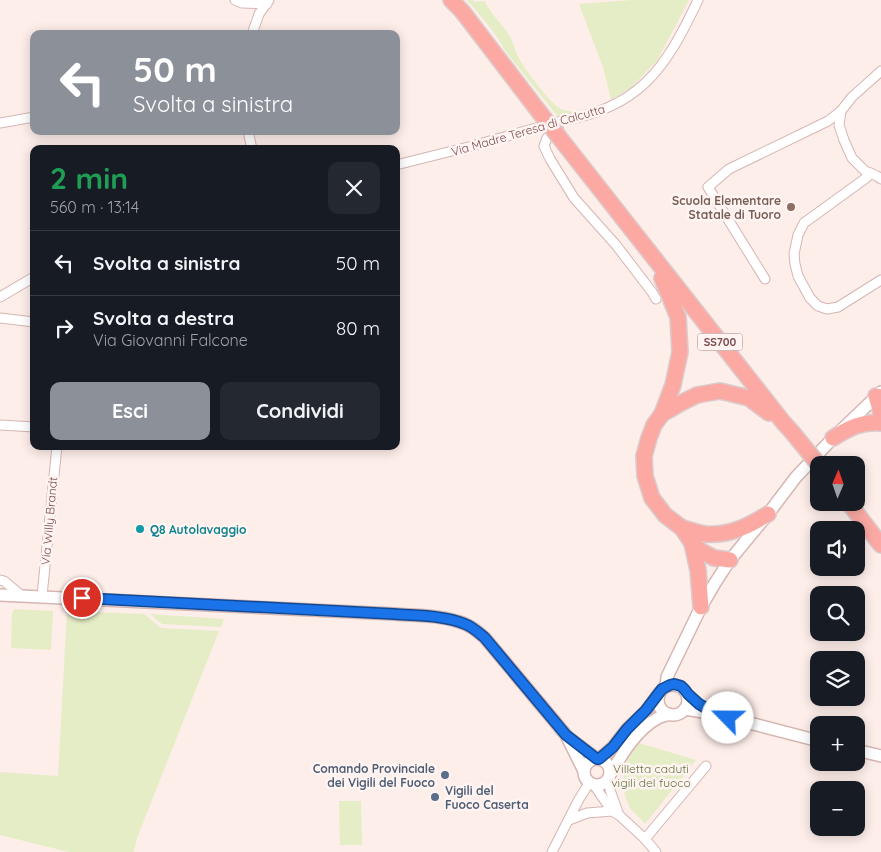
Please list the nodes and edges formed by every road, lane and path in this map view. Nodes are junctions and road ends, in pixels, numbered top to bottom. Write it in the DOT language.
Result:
graph roads {
  1 [pos="235,0"];
  2 [pos="451,0"];
  3 [pos="698,0"];
  4 [pos="268,2"];
  5 [pos="253,30"];
  6 [pos="881,71"];
  7 [pos="841,111"];
  8 [pos="30,118"];
  9 [pos="573,119"];
  10 [pos="0,123"];
  11 [pos="400,164"];
  12 [pos="871,173"];
  13 [pos="881,179"];
  14 [pos="656,262"];
  15 [pos="766,278"];
  16 [pos="30,279"];
  17 [pos="881,280"];
  18 [pos="0,297"];
  19 [pos="656,299"];
  20 [pos="0,318"];
  21 [pos="30,322"];
  22 [pos="879,395"];
  23 [pos="881,413"];
  24 [pos="662,414"];
  25 [pos="881,423"];
  26 [pos="0,425"];
  27 [pos="30,427"];
  28 [pos="787,427"];
  29 [pos="833,438"];
  30 [pos="57,450"];
  31 [pos="811,456"];
  32 [pos="855,511"];
  33 [pos="768,514"];
  34 [pos="862,521"];
  35 [pos="865,523"];
  36 [pos="865,524"];
  37 [pos="881,530"];
  38 [pos="698,538"];
  39 [pos="881,545"];
  40 [pos="730,560"];
  41 [pos="0,580"];
  42 [pos="0,595"];
  43 [pos="22,596"];
  44 [pos="42,596"];
  45 [pos="701,607"];
  46 [pos="677,658"];
  47 [pos="662,690"];
  48 [pos="684,690"];
  49 [pos="685,709"];
  50 [pos="669,714"];
  51 [pos="716,714"];
  52 [pos="566,735"];
  53 [pos="810,739"];
  54 [pos="865,752"];
  55 [pos="881,756"];
  56 [pos="598,759"];
  57 [pos="706,766"];
  58 [pos="584,771"];
  59 [pos="610,774"];
  60 [pos="592,784"];
  61 [pos="616,813"];
  62 [pos="569,820"];
  63 [pos="645,838"];
  64 [pos="552,852"];
  65 [pos="656,852"];
  1 -- 4 [label="street"];
  2 -- 14 [label="highway, SS700, bridge"];
  3 -- 9 [label="street, Via Madre Teresa di Calcutta"];
  4 -- 5 [label="street"];
  6 -- 7 [label="street"];
  7 -- 12 [label="street"];
  7 -- 15 [label="street"];
  8 -- 10 [label="street"];
  9 -- 11 [label="street, Via Madre Teresa di Calcutta"];
  9 -- 19 [label="street"];
  12 -- 13 [label="street"];
  12 -- 17 [label="street"];
  14 -- 24 [label="highway, SS700"];
  14 -- 28 [label="highway, SS700"];
  16 -- 18 [label="street"];
  20 -- 21 [label="street"];
  22 -- 23 [label="highway"];
  22 -- 29 [label="street"];
  24 -- 28 [label="highway, SS700"];
  24 -- 38 [label="highway, SS700"];
  25 -- 29 [label="highway"];
  26 -- 27 [label="street"];
  28 -- 31 [label="highway, SS700, bridge"];
  29 -- 33 [label="street"];
  30 -- 44 [label="street, Via Willy Brandt"];
  32 -- 34 [label="highway"];
  33 -- 38 [label="highway"];
  33 -- 40 [label="street"];
  35 -- 37 [label="highway"];
  36 -- 39 [label="highway"];
  38 -- 40 [label="highway, SS700"];
  38 -- 45 [label="highway, SS700"];
  40 -- 45 [label="street"];
  41 -- 43 [label="street"];
  42 -- 43 [label="street"];
  43 -- 44 [label="street"];
  44 -- 52 [label="street"];
  45 -- 46 [label="street"];
  46 -- 47 [label="street"];
  46 -- 48 [label="street"];
  47 -- 48 [label="street"];
  47 -- 50 [label="street"];
  47 -- 56 [label="street"];
  48 -- 49 [label="street"];
  48 -- 51 [label="street"];
  49 -- 50 [label="street"];
  49 -- 51 [label="street"];
  50 -- 59 [label="street"];
  51 -- 53 [label="street"];
  52 -- 56 [label="street"];
  52 -- 58 [label="street"];
  54 -- 55 [label="street"];
  56 -- 58 [label="street"];
  56 -- 59 [label="street"];
  57 -- 63 [label="street"];
  58 -- 60 [label="street"];
  59 -- 60 [label="street"];
  59 -- 61 [label="street"];
  60 -- 61 [label="street"];
  60 -- 62 [label="street"];
  61 -- 62 [label="street"];
  61 -- 63 [label="street"];
  62 -- 64 [label="street"];
  63 -- 65 [label="street"];
}
